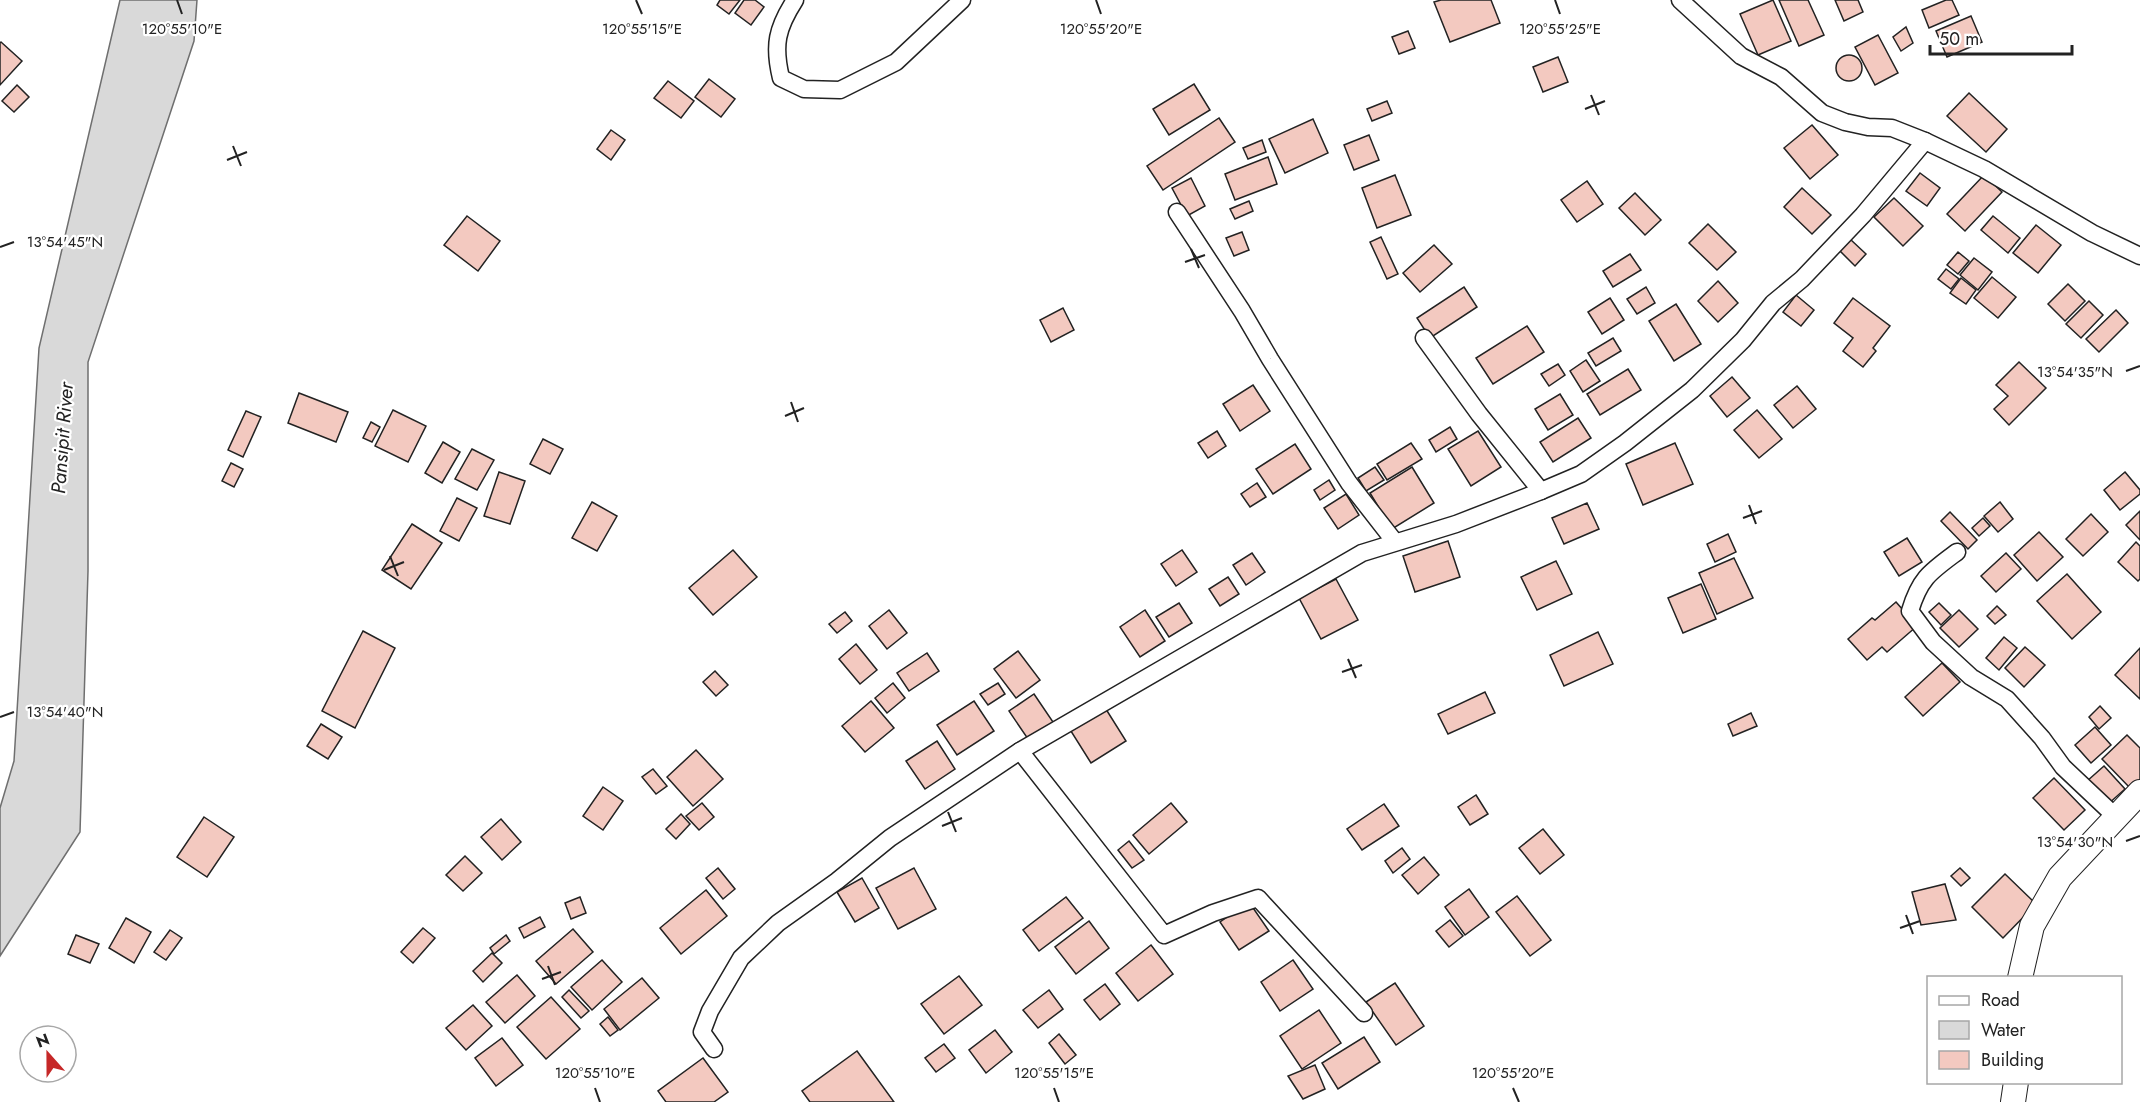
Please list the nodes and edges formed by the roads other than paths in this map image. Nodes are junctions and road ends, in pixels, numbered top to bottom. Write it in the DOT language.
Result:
graph roads {
  1 [pos="795,0"];
  2 [pos="962,0"];
  3 [pos="1680,0"];
  4 [pos="1925,141"];
  5 [pos="1177,212"];
  6 [pos="2140,256"];
  7 [pos="1424,338"];
  8 [pos="1541,491"];
  9 [pos="1395,542"];
  10 [pos="1957,552"];
  11 [pos="1020,750"];
  12 [pos="2140,792"];
  13 [pos="2116,817"];
  14 [pos="2020,976"];
  15 [pos="1365,1013"];
  16 [pos="714,1049"];
  17 [pos="2016,1084"];
  18 [pos="2013,1102"];
  1 -- 2 [label="street"];
  3 -- 4 [label="street"];
  4 -- 6 [label="street"];
  4 -- 8 [label="street"];
  5 -- 9 [label="street"];
  7 -- 8 [label="street"];
  8 -- 9 [label="street"];
  9 -- 11 [label="street"];
  10 -- 13 [label="street"];
  11 -- 15 [label="street"];
  11 -- 16 [label="street"];
  12 -- 13 [label="street"];
  13 -- 14 [label="street"];
  17 -- 18 [label="street"];
}
